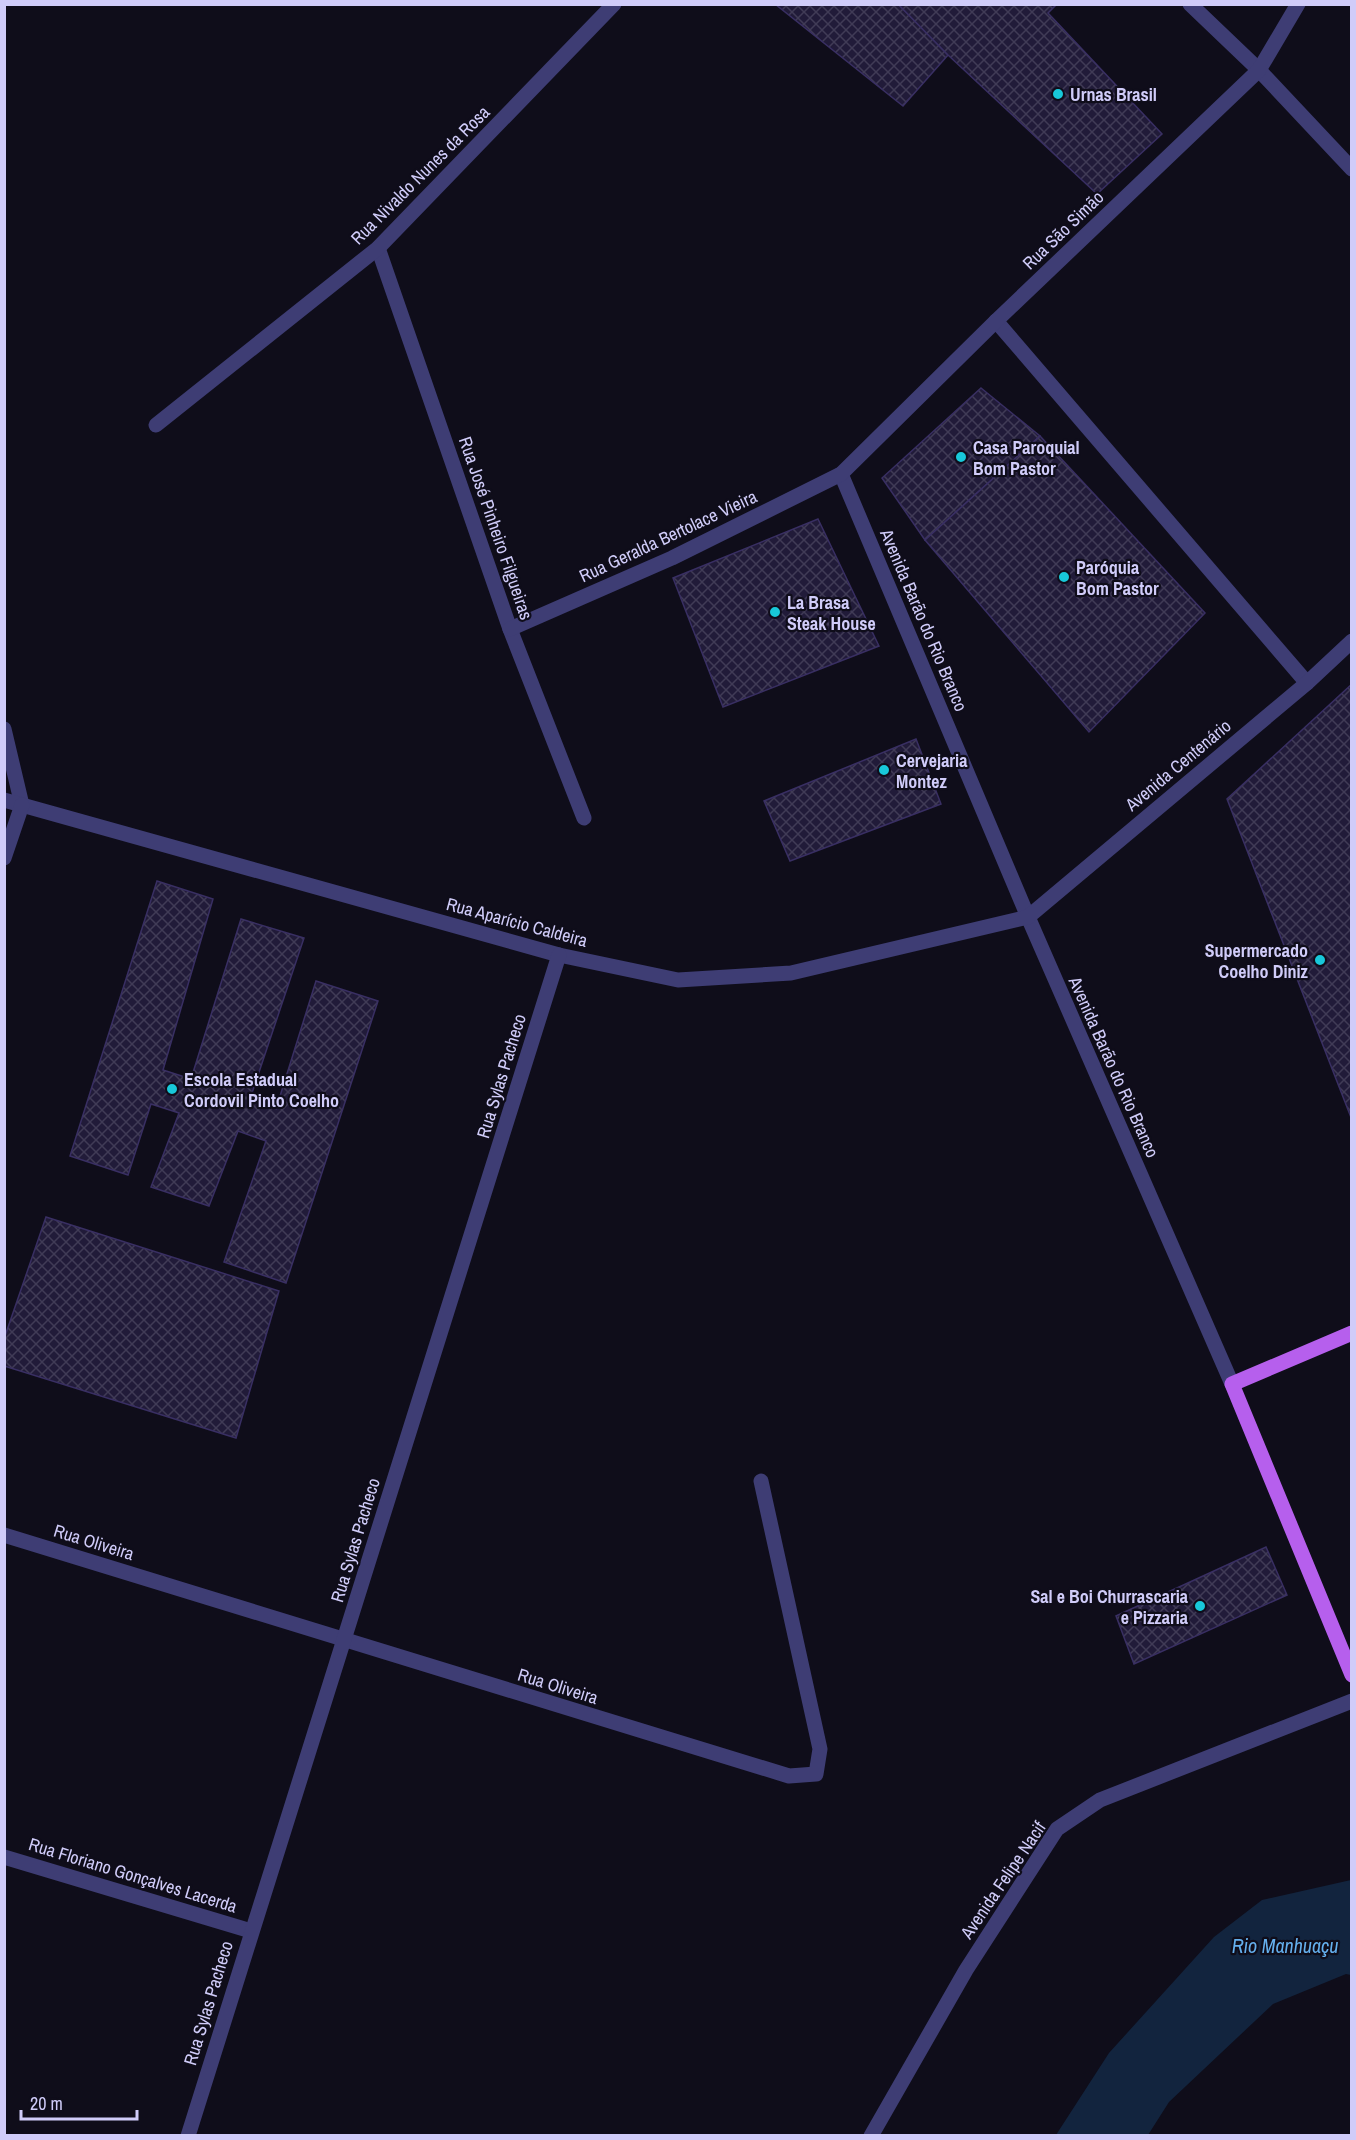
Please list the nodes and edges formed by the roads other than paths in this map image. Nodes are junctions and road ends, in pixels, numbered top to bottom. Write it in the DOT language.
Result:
graph roads {
  1 [pos="614,4"];
  2 [pos="1190,4"];
  3 [pos="1298,4"];
  4 [pos="1259,70"];
  5 [pos="1352,169"];
  6 [pos="378,249"];
  7 [pos="996,321"];
  8 [pos="156,425"];
  9 [pos="842,474"];
  10 [pos="510,629"];
  11 [pos="1352,641"];
  12 [pos="1306,683"];
  13 [pos="4,729"];
  14 [pos="4,800"];
  15 [pos="22,805"];
  16 [pos="584,818"];
  17 [pos="4,858"];
  18 [pos="1028,917"];
  19 [pos="559,955"];
  20 [pos="1352,1333"];
  21 [pos="1232,1384"];
  22 [pos="761,1481"];
  23 [pos="4,1535"];
  24 [pos="344,1641"];
  25 [pos="1352,1675"];
  26 [pos="1352,1701"];
  27 [pos="4,1857"];
  28 [pos="251,1931"];
  29 [pos="188,2136"];
  30 [pos="871,2136"];
  1 -- 6 [label="street, Rua Nivaldo Nunes da Rosa"];
  2 -- 4 [label="street"];
  3 -- 4 [label="street, Rua São Simão"];
  4 -- 5 [label="street"];
  4 -- 7 [label="street, Rua São Simão"];
  6 -- 8 [label="street, Rua Nivaldo Nunes da Rosa"];
  6 -- 10 [label="street, Rua José Pinheiro Filgueiras"];
  7 -- 9 [label="street, Rua São Simão"];
  7 -- 12 [label="street"];
  9 -- 10 [label="street, Rua Geralda Bertolace Vieira"];
  9 -- 18 [label="street, Avenida Barão do Rio Branco"];
  10 -- 16 [label="street, Rua José Pinheiro Filgueiras"];
  11 -- 12 [label="street, Avenida Centenário"];
  12 -- 18 [label="street, Avenida Centenário"];
  13 -- 15 [label="street"];
  14 -- 15 [label="street, Rua Aparício Caldeira"];
  15 -- 17 [label="street"];
  15 -- 19 [label="street, Rua Aparício Caldeira"];
  18 -- 19 [label="street, Rua Aparício Caldeira"];
  18 -- 21 [label="street, Avenida Barão do Rio Branco"];
  19 -- 24 [label="street, Rua Sylas Pacheco"];
  20 -- 21 [label="main road"];
  21 -- 25 [label="main road, Avenida Barão do Rio Branco"];
  22 -- 24 [label="street, Rua Oliveira"];
  23 -- 24 [label="street, Rua Oliveira"];
  24 -- 28 [label="street, Rua Sylas Pacheco"];
  26 -- 30 [label="street, Avenida Felipe Nacif"];
  27 -- 28 [label="street, Rua Floriano Gonçalves Lacerda"];
  28 -- 29 [label="street, Rua Sylas Pacheco"];
}
